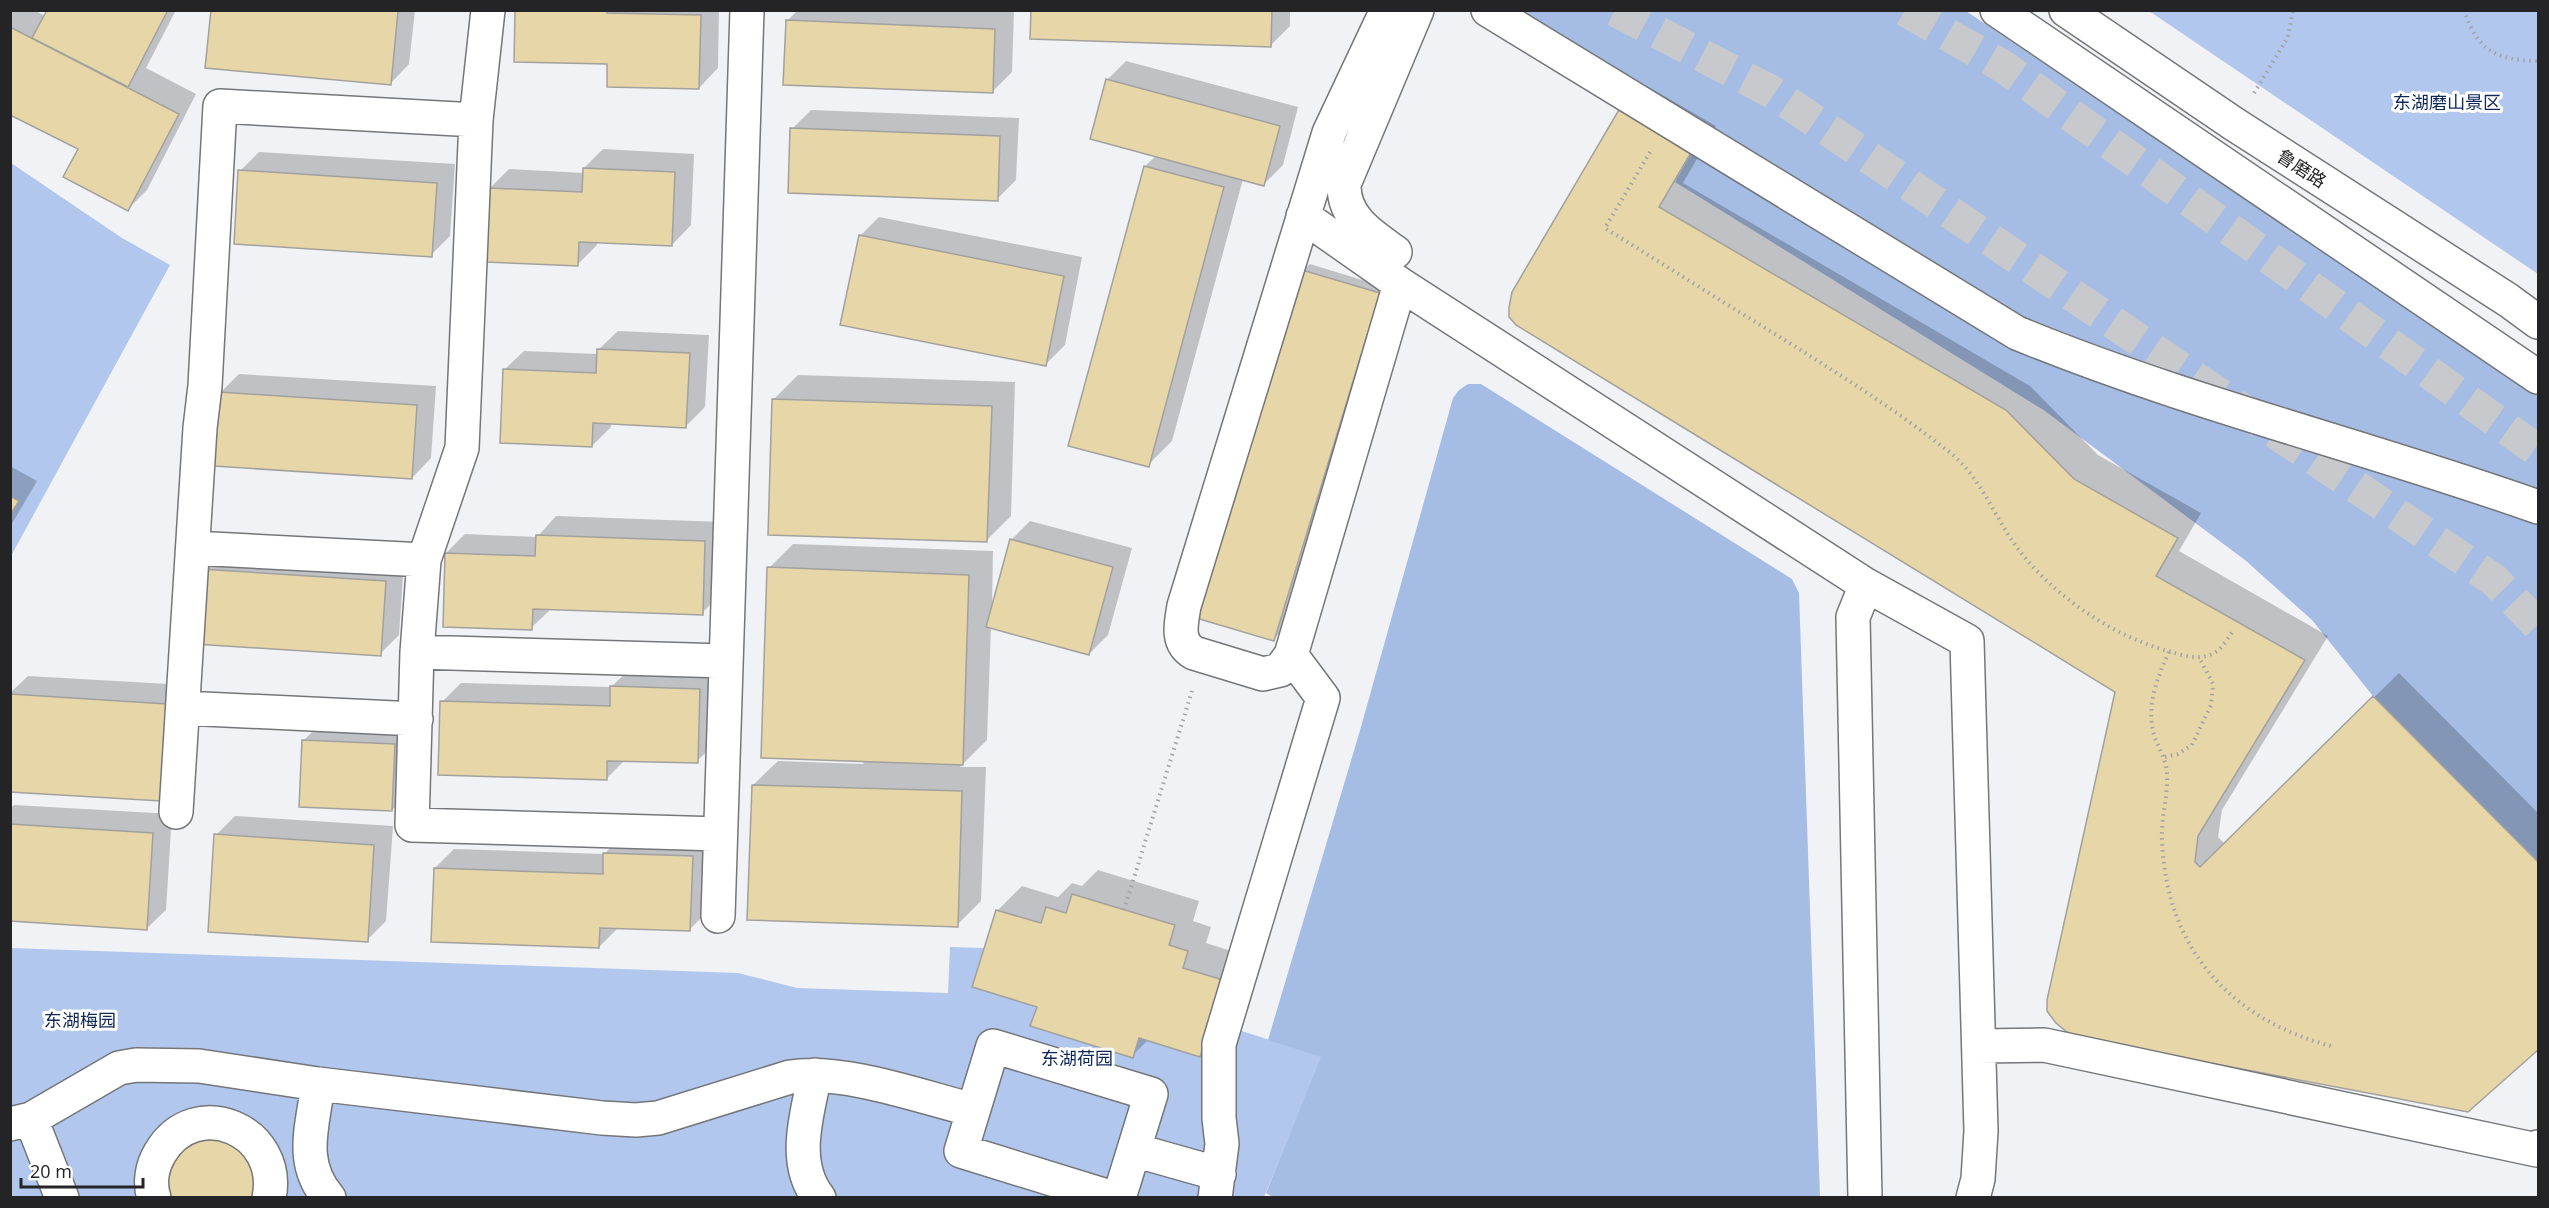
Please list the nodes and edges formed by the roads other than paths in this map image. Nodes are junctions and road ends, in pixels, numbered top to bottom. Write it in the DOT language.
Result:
graph roads {
  1 [pos="488,10"];
  2 [pos="747,10"];
  3 [pos="1387,10"];
  4 [pos="1417,10"];
  5 [pos="1488,10"];
  6 [pos="1997,10"];
  7 [pos="2066,10"];
  8 [pos="476,120"];
  9 [pos="1303,216"];
  10 [pos="1395,252"];
  11 [pos="1400,284"];
  12 [pos="2538,322"];
  13 [pos="2538,377"];
  14 [pos="2538,507"];
  15 [pos="193,548"];
  16 [pos="424,560"];
  17 [pos="1866,585"];
  18 [pos="417,651"];
  19 [pos="1291,655"];
  20 [pos="726,661"];
  21 [pos="183,708"];
  22 [pos="416,719"];
  23 [pos="176,812"];
  24 [pos="720,834"];
  25 [pos="718,916"];
  26 [pos="1979,1046"];
  27 [pos="814,1075"];
  28 [pos="318,1084"];
  29 [pos="973,1110"];
  30 [pos="21,1121"];
  31 [pos="2538,1147"];
  32 [pos="1134,1150"];
  33 [pos="1217,1186"];
  34 [pos="62,1197"];
  35 [pos="154,1197"];
  36 [pos="269,1197"];
  37 [pos="329,1197"];
  38 [pos="819,1197"];
  39 [pos="1113,1197"];
  40 [pos="1119,1197"];
  41 [pos="1865,1197"];
  42 [pos="1973,1197"];
  1 -- 8 [label="street"];
  2 -- 20 [label="street"];
  3 -- 9 [label="street"];
  4 -- 10 [label="street"];
  5 -- 14 [label="street"];
  6 -- 13 [label="street"];
  7 -- 12 [label="street, 鲁磨路"];
  8 -- 15 [label="street"];
  8 -- 16 [label="street"];
  9 -- 11 [label="street"];
  9 -- 19 [label="street"];
  11 -- 17 [label="street"];
  11 -- 19 [label="street"];
  15 -- 16 [label="street"];
  15 -- 21 [label="street"];
  16 -- 18 [label="street"];
  17 -- 26 [label="street"];
  17 -- 41 [label="street"];
  18 -- 20 [label="street"];
  18 -- 22 [label="street"];
  19 -- 33 [label="street"];
  20 -- 24 [label="street"];
  21 -- 22 [label="street"];
  21 -- 23 [label="street"];
  22 -- 24 [label="street"];
  24 -- 25 [label="street"];
  26 -- 31 [label="street"];
  26 -- 42 [label="street"];
  27 -- 28 [label="street"];
  27 -- 29 [label="street"];
  27 -- 38 [label="street"];
  28 -- 30 [label="street"];
  28 -- 37 [label="street"];
  29 -- 32 [label="street"];
  29 -- 39 [label="street"];
  30 -- 34 [label="street"];
  32 -- 33 [label="street"];
  32 -- 40 [label="street"];
  35 -- 36 [label="street"];
}
